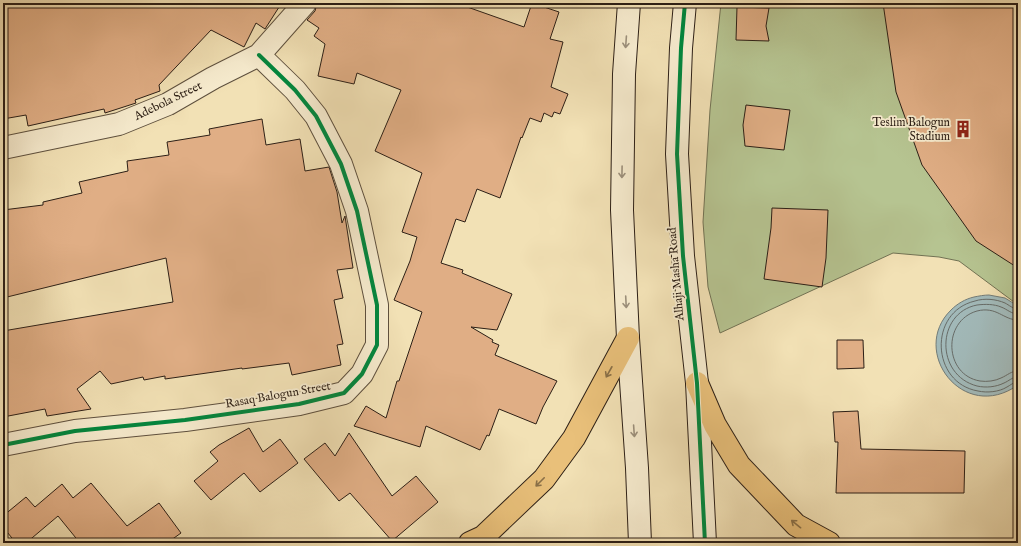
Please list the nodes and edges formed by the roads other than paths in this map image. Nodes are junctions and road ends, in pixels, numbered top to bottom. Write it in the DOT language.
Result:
graph roads {
  1 [pos="305,3"];
  2 [pos="629,3"];
  3 [pos="685,3"];
  4 [pos="259,55"];
  5 [pos="3,148"];
  6 [pos="628,338"];
  7 [pos="697,383"];
  8 [pos="3,445"];
  9 [pos="470,543"];
  10 [pos="640,543"];
  11 [pos="705,543"];
  12 [pos="829,543"];
  1 -- 4 [label="street, Adebola Street"];
  2 -- 6 [label="street, one-way"];
  3 -- 7 [label="street, Alhaji Masha Road"];
  4 -- 5 [label="street, Adebola Street"];
  4 -- 8 [label="street, Rasaq Balogun Street"];
  6 -- 9 [label="main road, one-way"];
  6 -- 10 [label="street, one-way"];
  7 -- 11 [label="street, Alhaji Masha Road"];
  12 -- 7 [label="main road, one-way"];
}
